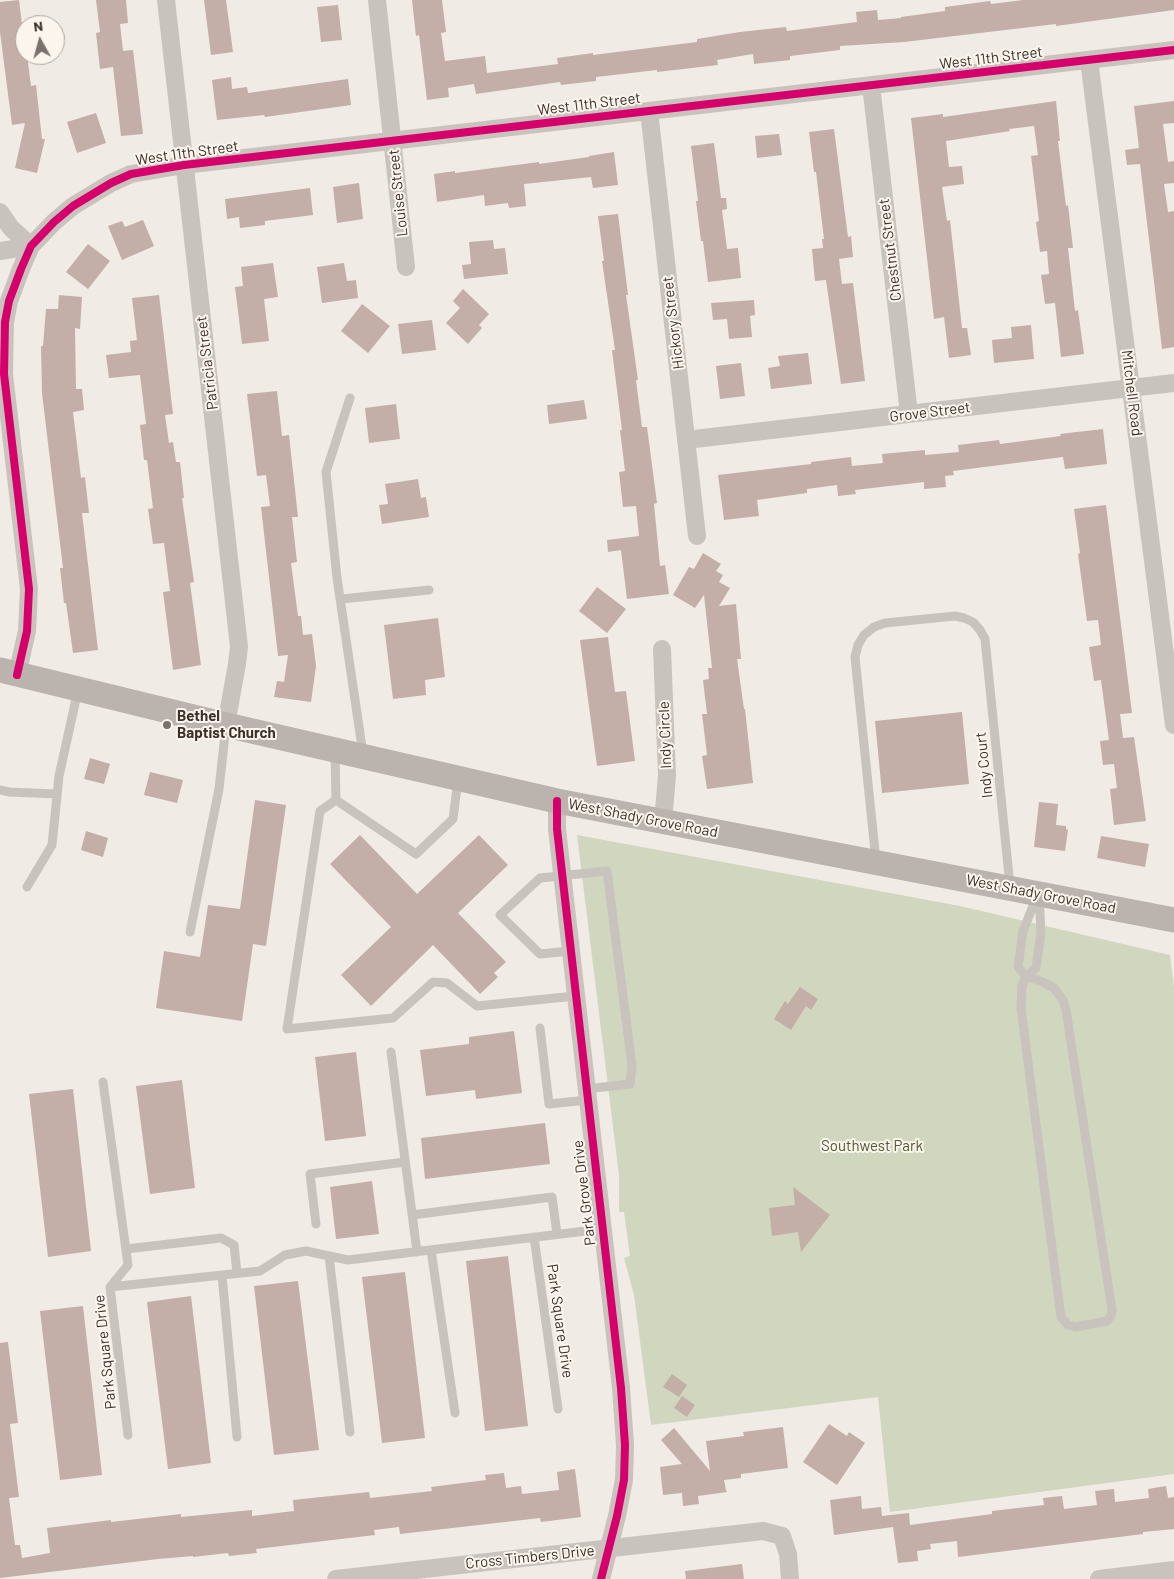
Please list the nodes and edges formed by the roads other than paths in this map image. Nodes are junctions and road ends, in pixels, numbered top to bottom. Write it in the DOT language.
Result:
graph roads {
  1 [pos="166,0"];
  2 [pos="377,0"];
  3 [pos="1174,50"];
  4 [pos="1089,60"];
  5 [pos="871,85"];
  6 [pos="648,111"];
  7 [pos="393,140"];
  8 [pos="184,165"];
  9 [pos="0,212"];
  10 [pos="31,246"];
  11 [pos="0,251"];
  12 [pos="406,267"];
  13 [pos="1174,383"];
  14 [pos="1131,388"];
  15 [pos="350,398"];
  16 [pos="909,414"];
  17 [pos="686,440"];
  18 [pos="697,536"];
  19 [pos="428,590"];
  20 [pos="341,599"];
  21 [pos="662,649"];
  22 [pos="8,673"];
  23 [pos="78,690"];
  24 [pos="1174,725"];
  25 [pos="226,726"];
  26 [pos="334,750"];
  27 [pos="364,757"];
  28 [pos="458,779"];
  29 [pos="0,790"];
  30 [pos="57,794"];
  31 [pos="336,800"];
  32 [pos="557,801"];
  33 [pos="663,822"];
  34 [pos="876,862"];
  35 [pos="562,876"];
  36 [pos="27,887"];
  37 [pos="1010,888"];
  38 [pos="1038,894"];
  39 [pos="1174,920"];
  40 [pos="190,932"];
  41 [pos="570,951"];
  42 [pos="1026,976"];
  43 [pos="575,996"];
  44 [pos="540,1028"];
  45 [pos="391,1052"];
  46 [pos="103,1082"];
  47 [pos="587,1094"];
  48 [pos="405,1162"];
  49 [pos="412,1215"];
  50 [pos="316,1224"];
  51 [pos="602,1229"];
  52 [pos="557,1234"];
  53 [pos="534,1237"];
  54 [pos="126,1248"];
  55 [pos="431,1250"];
  56 [pos="417,1252"];
  57 [pos="329,1256"];
  58 [pos="237,1273"];
  59 [pos="222,1275"];
  60 [pos="110,1287"];
  61 [pos="558,1409"];
  62 [pos="455,1413"];
  63 [pos="350,1432"];
  64 [pos="128,1436"];
  65 [pos="237,1437"];
  66 [pos="608,1548"];
  67 [pos="1174,1570"];
  68 [pos="336,1579"];
  69 [pos="601,1579"];
  70 [pos="790,1579"];
  71 [pos="1099,1579"];
  1 -- 8 [label="street, Patricia Street"];
  2 -- 7 [label="street, Louise Street"];
  3 -- 4 [label="street, West 11th Street"];
  4 -- 5 [label="street, West 11th Street"];
  4 -- 14 [label="street, Mitchell Road"];
  5 -- 6 [label="street, West 11th Street"];
  5 -- 16 [label="street, Chestnut Street"];
  6 -- 7 [label="street, West 11th Street"];
  6 -- 17 [label="street, Hickory Street"];
  7 -- 8 [label="street, West 11th Street"];
  7 -- 12 [label="street, Louise Street"];
  8 -- 10 [label="street, West 11th Street"];
  8 -- 25 [label="street, Patricia Street"];
  9 -- 10 [label="street"];
  10 -- 11 [label="street"];
  10 -- 22 [label="street"];
  13 -- 14 [label="street, Grove Street"];
  14 -- 16 [label="street, Grove Street"];
  14 -- 24 [label="street, Mitchell Road"];
  15 -- 20 [label="lane"];
  16 -- 17 [label="street, Grove Street"];
  17 -- 18 [label="street, Hickory Street"];
  19 -- 20 [label="lane"];
  20 -- 27 [label="lane"];
  21 -- 33 [label="street, Indy Circle"];
  22 -- 23 [label="main road, West Shady Grove Road"];
  23 -- 25 [label="main road, West Shady Grove Road"];
  23 -- 30 [label="lane"];
  25 -- 26 [label="main road, West Shady Grove Road"];
  25 -- 40 [label="lane"];
  26 -- 27 [label="main road, West Shady Grove Road"];
  26 -- 31 [label="lane"];
  27 -- 28 [label="main road, West Shady Grove Road"];
  28 -- 31 [label="lane"];
  28 -- 32 [label="main road, West Shady Grove Road"];
  29 -- 30 [label="lane"];
  30 -- 36 [label="lane"];
  31 -- 43 [label="lane"];
  32 -- 33 [label="main road, West Shady Grove Road"];
  32 -- 35 [label="street, Park Grove Drive"];
  33 -- 34 [label="main road, West Shady Grove Road"];
  34 -- 37 [label="main road, West Shady Grove Road"];
  34 -- 37 [label="lane, Indy Court"];
  35 -- 41 [label="street, Park Grove Drive"];
  35 -- 41 [label="lane"];
  35 -- 47 [label="lane"];
  37 -- 38 [label="main road, West Shady Grove Road"];
  38 -- 39 [label="main road, West Shady Grove Road"];
  38 -- 42 [label="lane"];
  38 -- 42 [label="lane"];
  41 -- 43 [label="street, Park Grove Drive"];
  42 -- 42 [label="lane"];
  43 -- 47 [label="street, Park Grove Drive"];
  44 -- 47 [label="lane"];
  45 -- 48 [label="lane"];
  46 -- 54 [label="lane"];
  47 -- 51 [label="street, Park Grove Drive"];
  48 -- 49 [label="lane"];
  48 -- 50 [label="lane"];
  49 -- 52 [label="lane"];
  49 -- 56 [label="lane"];
  51 -- 52 [label="lane, Park Square Drive"];
  51 -- 66 [label="street, Park Grove Drive"];
  52 -- 53 [label="lane, Park Square Drive"];
  53 -- 55 [label="lane, Park Square Drive"];
  53 -- 61 [label="lane, Park Square Drive"];
  54 -- 58 [label="lane"];
  54 -- 60 [label="lane"];
  55 -- 56 [label="lane, Park Square Drive"];
  55 -- 62 [label="lane"];
  56 -- 57 [label="lane, Park Square Drive"];
  57 -- 58 [label="lane, Park Square Drive"];
  57 -- 63 [label="lane"];
  58 -- 59 [label="lane, Park Square Drive"];
  59 -- 60 [label="lane, Park Square Drive"];
  59 -- 65 [label="lane"];
  60 -- 64 [label="lane, Park Square Drive"];
  66 -- 68 [label="street, Cross Timbers Drive"];
  66 -- 69 [label="street, Park Grove Drive"];
  66 -- 70 [label="street, Cross Timbers Drive"];
  67 -- 71 [label="street"];
}
